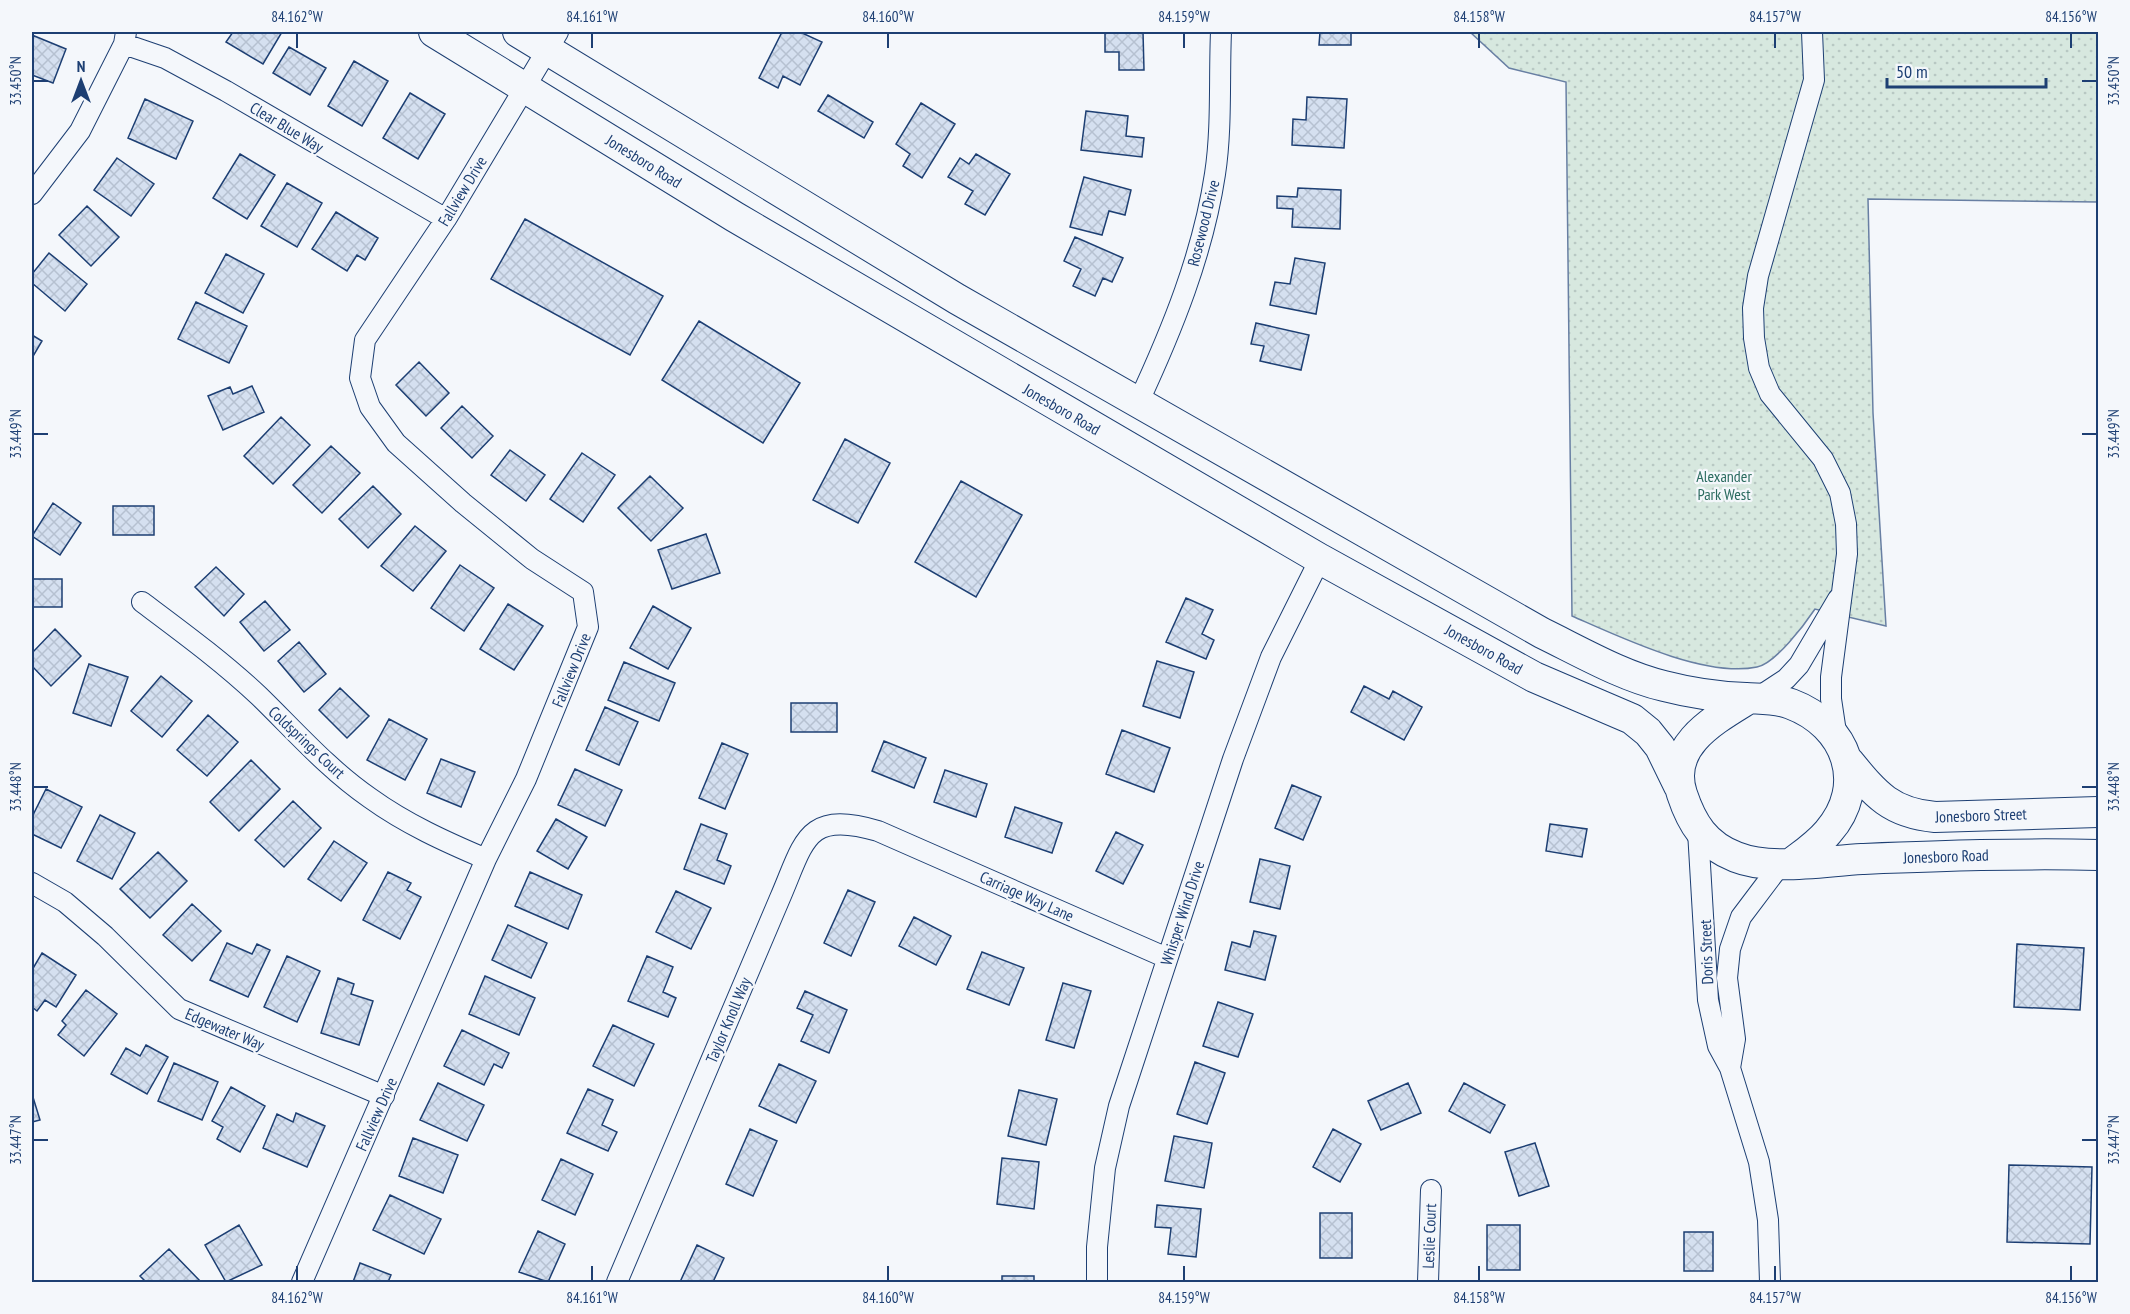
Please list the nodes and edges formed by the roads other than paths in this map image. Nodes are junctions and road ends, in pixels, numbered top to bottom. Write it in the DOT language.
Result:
graph roads {
  1 [pos="434,32"];
  2 [pos="518,32"];
  3 [pos="1221,32"];
  4 [pos="1812,32"];
  5 [pos="125,38"];
  6 [pos="552,40"];
  7 [pos="524,87"];
  8 [pos="32,194"];
  9 [pos="446,219"];
  10 [pos="1138,403"];
  11 [pos="1320,559"];
  12 [pos="1840,597"];
  13 [pos="142,602"];
  14 [pos="1753,698"];
  15 [pos="1843,752"];
  16 [pos="1679,786"];
  17 [pos="2098,812"];
  18 [pos="1698,831"];
  19 [pos="887,834"];
  20 [pos="2098,855"];
  21 [pos="486,860"];
  22 [pos="1787,863"];
  23 [pos="32,883"];
  24 [pos="1167,957"];
  25 [pos="1730,1068"];
  26 [pos="384,1096"];
  27 [pos="1431,1190"];
  28 [pos="302,1282"];
  29 [pos="617,1282"];
  30 [pos="1097,1282"];
  31 [pos="1428,1282"];
  32 [pos="1770,1282"];
  1 -- 7 [label="main road, Jonesboro Road"];
  2 -- 6 [label="main road"];
  3 -- 10 [label="street, Rosewood Drive"];
  4 -- 12 [label="street"];
  5 -- 8 [label="street"];
  5 -- 9 [label="street, Clear Blue Way"];
  6 -- 7 [label="street, Fallview Drive"];
  6 -- 10 [label="main road"];
  7 -- 9 [label="street, Fallview Drive"];
  7 -- 11 [label="main road, Jonesboro Road"];
  9 -- 21 [label="street, Fallview Drive"];
  10 -- 14 [label="main road"];
  11 -- 16 [label="main road, Jonesboro Road"];
  11 -- 24 [label="street, Whisper Wind Drive"];
  12 -- 14 [label="street"];
  12 -- 15 [label="street"];
  13 -- 21 [label="street, Coldsprings Court"];
  14 -- 15 [label="main road"];
  14 -- 16 [label="main road"];
  15 -- 17 [label="main road, Jonesboro Street"];
  15 -- 22 [label="main road"];
  16 -- 18 [label="main road"];
  18 -- 22 [label="main road"];
  18 -- 25 [label="street, Doris Street"];
  19 -- 24 [label="street, Carriage Way Lane"];
  19 -- 29 [label="street, Taylor Knoll Way"];
  20 -- 22 [label="main road, Jonesboro Road"];
  21 -- 26 [label="street, Fallview Drive"];
  22 -- 25 [label="street, Doris Street"];
  23 -- 26 [label="street, Edgewater Way"];
  24 -- 30 [label="street, Whisper Wind Drive"];
  25 -- 32 [label="street, Doris Street"];
  26 -- 28 [label="street, Fallview Drive"];
  27 -- 31 [label="street, Leslie Court"];
}
